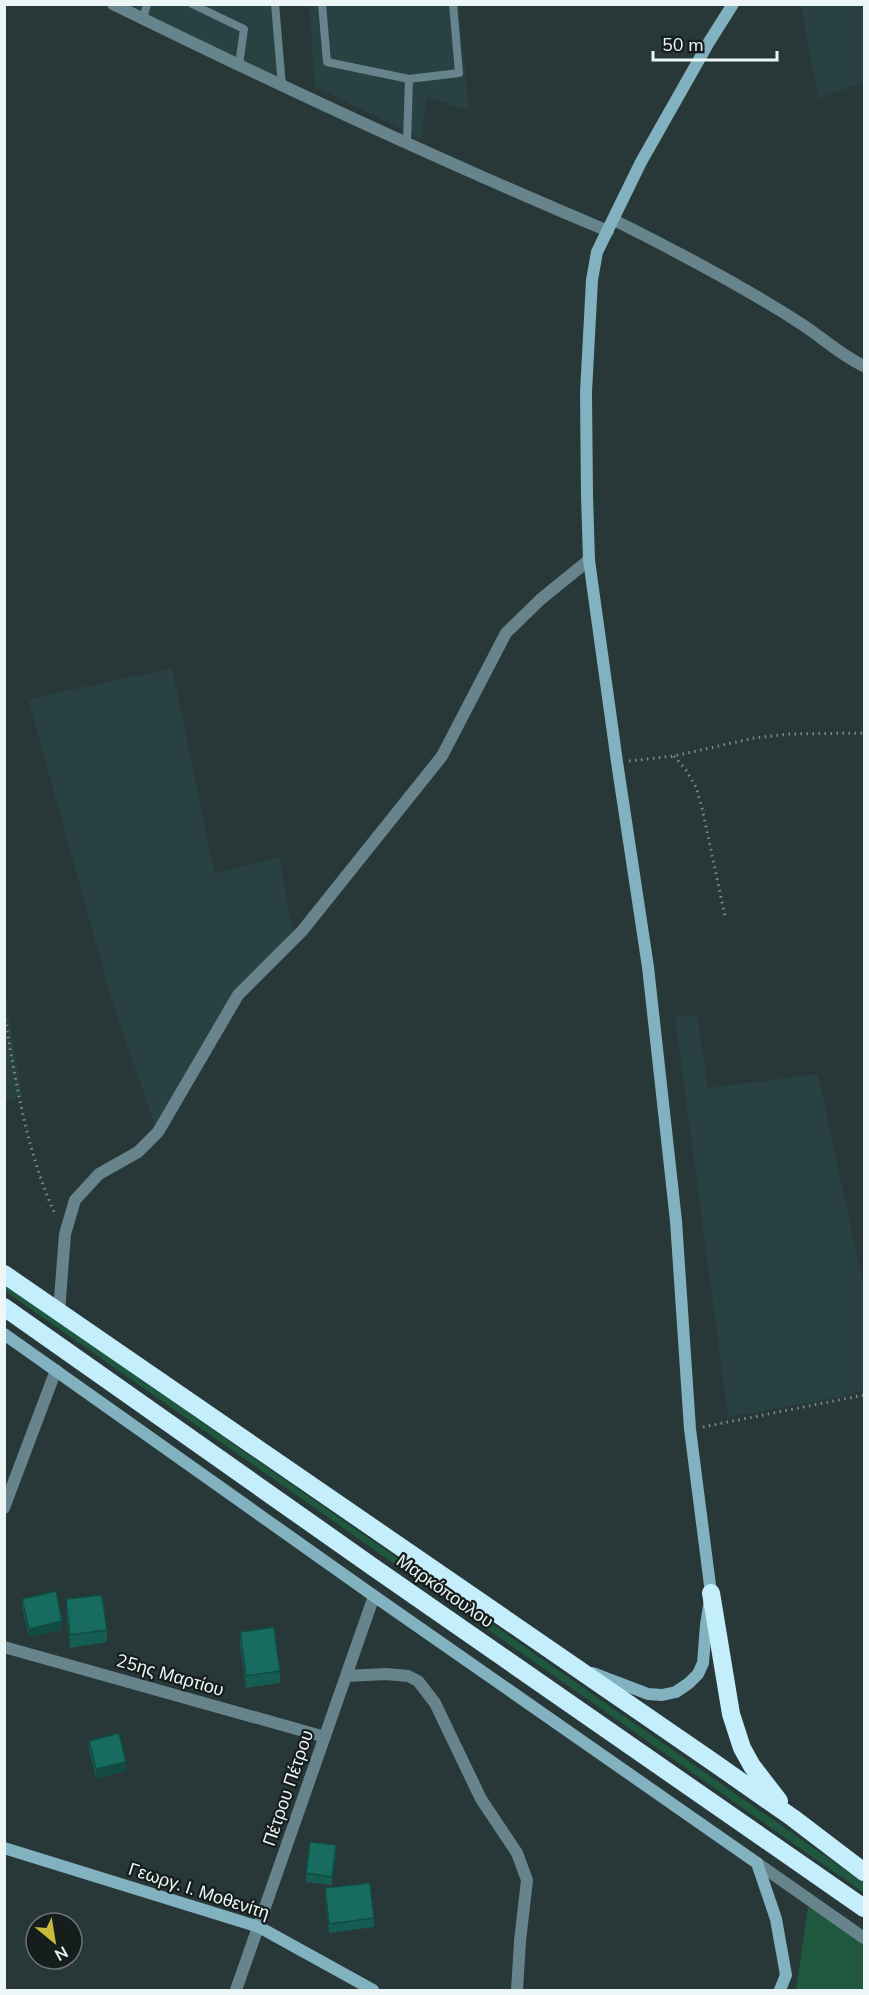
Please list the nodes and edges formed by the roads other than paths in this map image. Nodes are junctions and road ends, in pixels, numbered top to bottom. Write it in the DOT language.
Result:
graph roads {
  1 [pos="113,4"];
  2 [pos="147,4"];
  3 [pos="192,4"];
  4 [pos="275,4"];
  5 [pos="322,4"];
  6 [pos="453,4"];
  7 [pos="733,4"];
  8 [pos="143,19"];
  9 [pos="239,65"];
  10 [pos="409,79"];
  11 [pos="282,86"];
  12 [pos="407,142"];
  13 [pos="611,225"];
  14 [pos="864,366"];
  15 [pos="589,560"];
  16 [pos="4,1274"];
  17 [pos="4,1307"];
  18 [pos="58,1312"];
  19 [pos="4,1334"];
  20 [pos="56,1370"];
  21 [pos="4,1508"];
  22 [pos="711,1593"];
  23 [pos="374,1596"];
  24 [pos="4,1647"];
  25 [pos="580,1669"];
  26 [pos="346,1676"];
  27 [pos="325,1737"];
  28 [pos="793,1818"];
  29 [pos="4,1848"];
  30 [pos="757,1863"];
  31 [pos="864,1872"];
  32 [pos="864,1908"];
  33 [pos="259,1927"];
  34 [pos="864,1938"];
  35 [pos="236,1990"];
  36 [pos="373,1990"];
  37 [pos="517,1990"];
  38 [pos="780,1990"];
  1 -- 8 [label="street"];
  2 -- 8 [label="lane"];
  3 -- 9 [label="lane"];
  4 -- 11 [label="lane"];
  5 -- 10 [label="lane"];
  6 -- 10 [label="lane"];
  7 -- 13 [label="street"];
  8 -- 9 [label="street"];
  9 -- 11 [label="street"];
  10 -- 12 [label="lane"];
  11 -- 12 [label="street"];
  12 -- 13 [label="street"];
  13 -- 14 [label="street"];
  13 -- 15 [label="street"];
  15 -- 18 [label="street"];
  15 -- 22 [label="street"];
  16 -- 18 [label="highway, Μαρκόπουλου"];
  17 -- 32 [label="highway, Μαρκόπουλου"];
  18 -- 25 [label="highway, Μαρκόπουλου"];
  19 -- 20 [label="street"];
  20 -- 21 [label="street"];
  20 -- 23 [label="street"];
  22 -- 25 [label="street"];
  22 -- 28 [label="highway"];
  23 -- 26 [label="street, Πέτρου Πέτρου"];
  23 -- 30 [label="street"];
  24 -- 27 [label="street, 25ης Μαρτίου"];
  25 -- 28 [label="highway, Μαρκόπουλου"];
  26 -- 27 [label="street, Πέτρου Πέτρου"];
  26 -- 37 [label="street"];
  27 -- 33 [label="street, Πέτρου Πέτρου"];
  28 -- 31 [label="highway, Μαρκόπουλου"];
  29 -- 33 [label="street, Γεωργ. Ι. Μοθενίτη"];
  30 -- 34 [label="street"];
  30 -- 38 [label="street"];
  33 -- 35 [label="street, Πέτρου Πέτρου"];
  33 -- 36 [label="street, Γεωργ. Ι. Μοθενίτη"];
}
